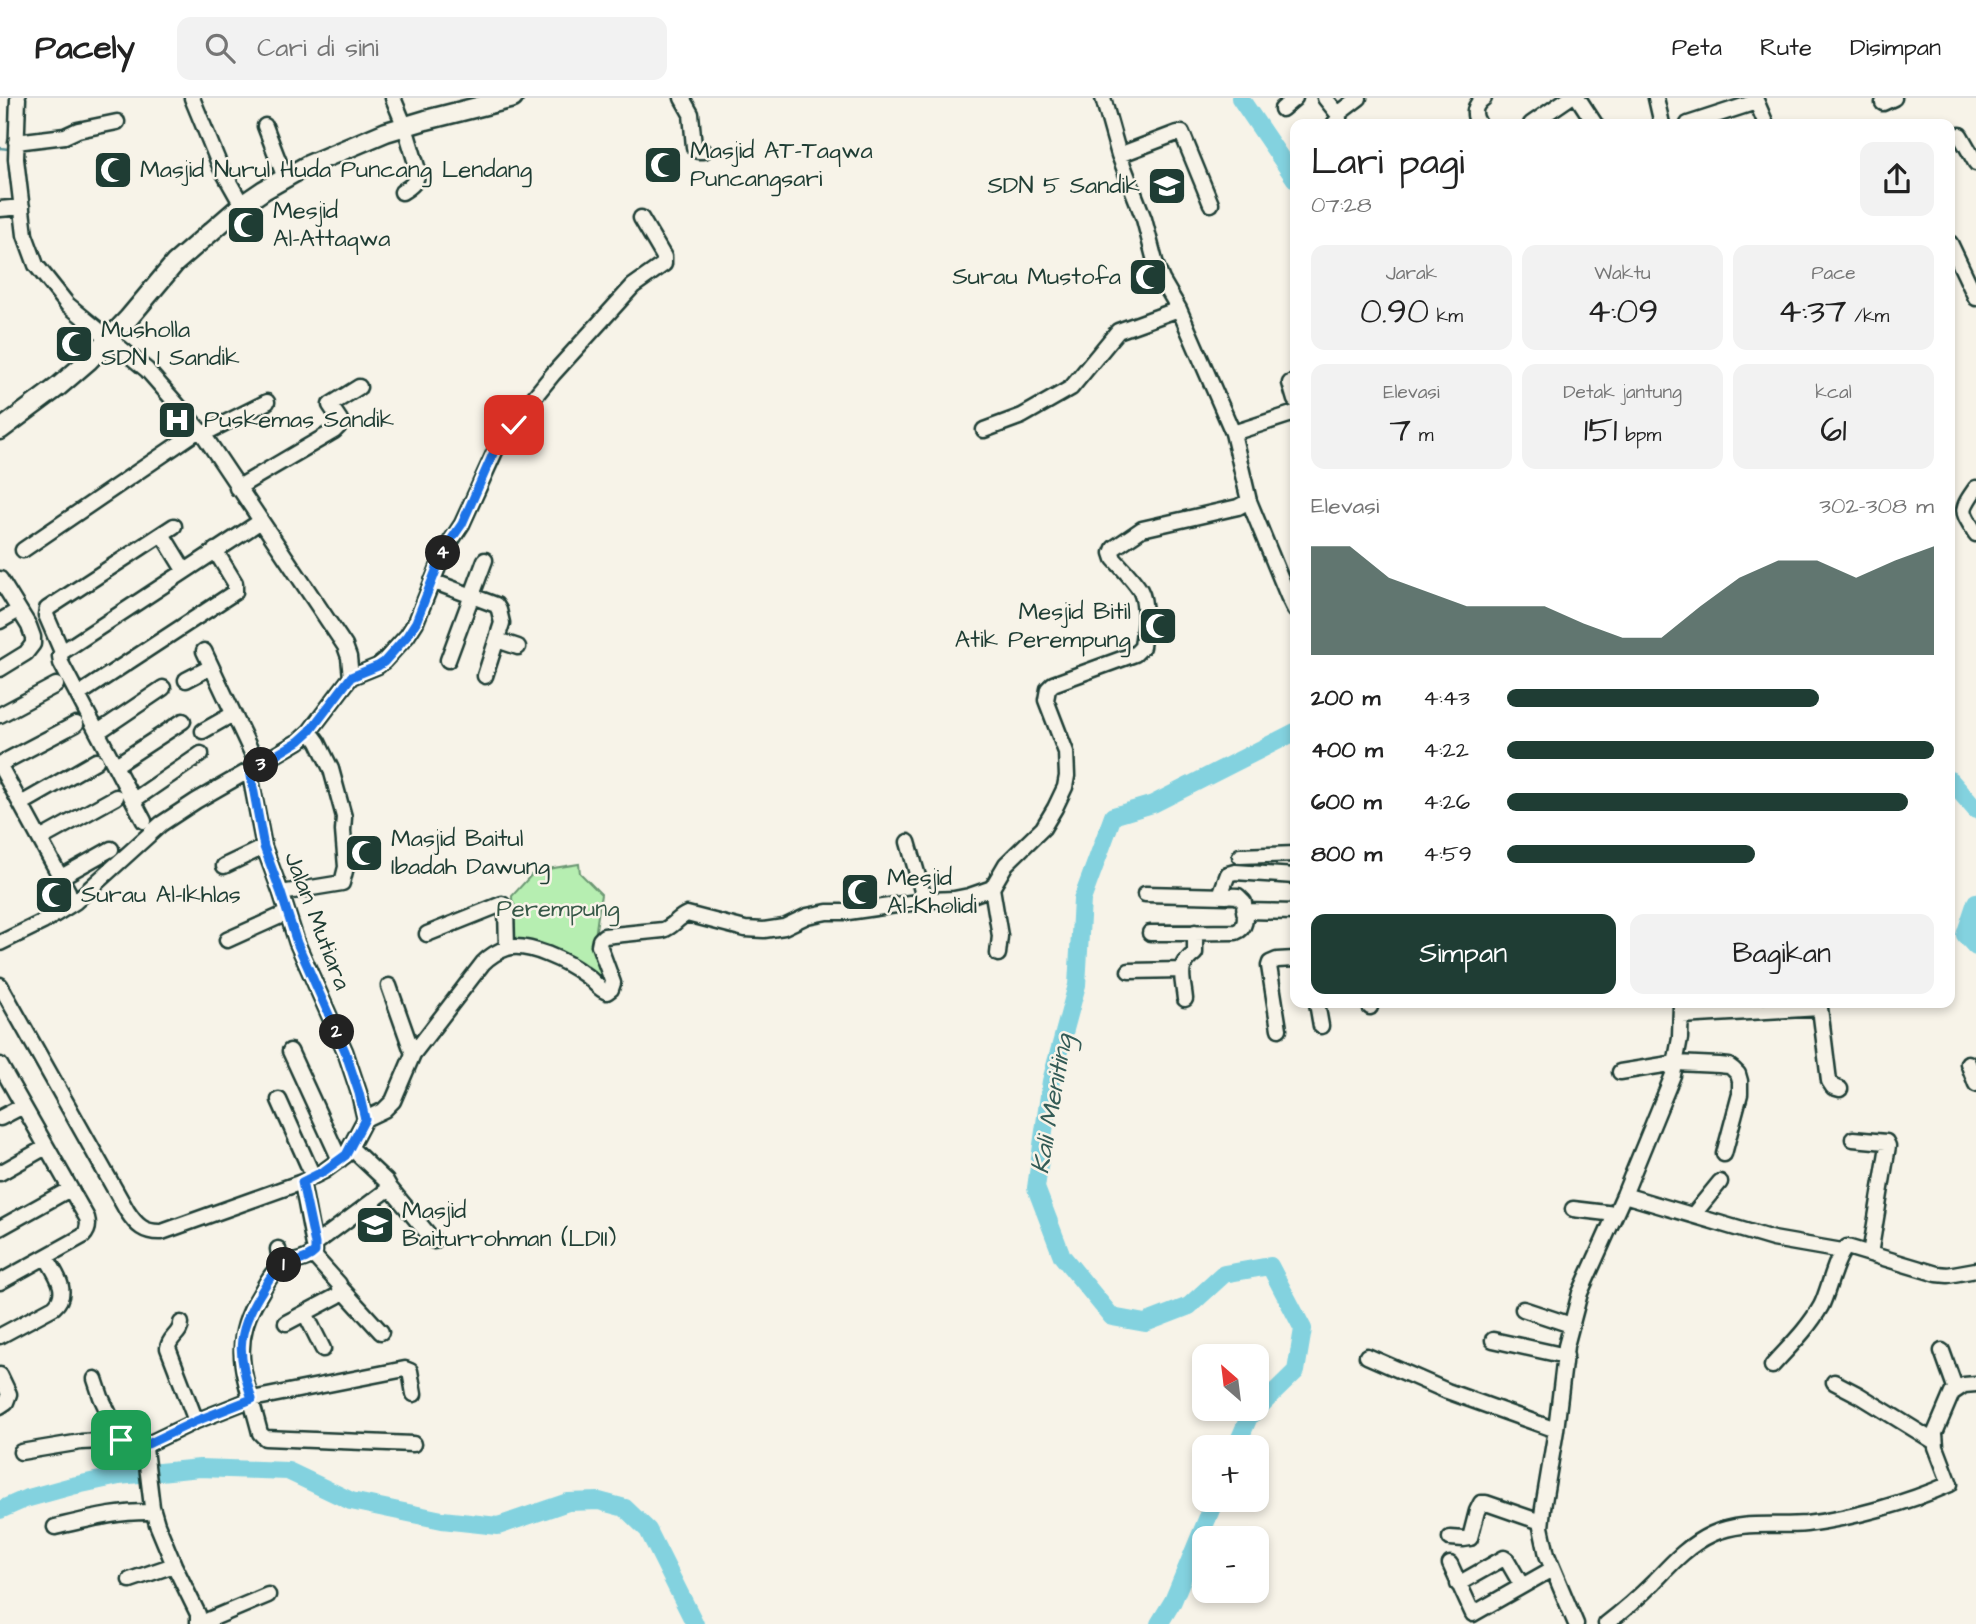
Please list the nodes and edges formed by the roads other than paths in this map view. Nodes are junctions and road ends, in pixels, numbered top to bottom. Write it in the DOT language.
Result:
graph roads {
  1 [pos="18,98"];
  2 [pos="192,98"];
  3 [pos="393,98"];
  4 [pos="513,98"];
  5 [pos="682,98"];
  6 [pos="1103,98"];
  7 [pos="1295,98"];
  8 [pos="1325,98"];
  9 [pos="1359,98"];
  10 [pos="1484,98"];
  11 [pos="1569,98"];
  12 [pos="1578,98"];
  13 [pos="1656,98"];
  14 [pos="1756,100"];
  15 [pos="456,105"];
  16 [pos="1282,109"];
  17 [pos="1336,119"];
  18 [pos="1476,119"];
  19 [pos="1540,119"];
  20 [pos="1592,119"];
  21 [pos="1661,119"];
  22 [pos="1702,119"];
  23 [pos="1764,119"];
  24 [pos="117,122"];
  25 [pos="265,126"];
  26 [pos="405,127"];
  27 [pos="1960,135"];
  28 [pos="9,144"];
  29 [pos="704,150"];
  30 [pos="1119,155"];
  31 [pos="1976,163"];
  32 [pos="285,178"];
  33 [pos="402,192"];
  34 [pos="1211,204"];
  35 [pos="242,205"];
  36 [pos="13,208"];
  37 [pos="641,218"];
  38 [pos="1955,254"];
  39 [pos="1976,298"];
  40 [pos="1179,309"];
  41 [pos="109,340"];
  42 [pos="359,387"];
  43 [pos="267,402"];
  44 [pos="1290,415"];
  45 [pos="0,430"];
  46 [pos="984,430"];
  47 [pos="201,432"];
  48 [pos="1233,433"];
  49 [pos="237,488"];
  50 [pos="1976,488"];
  51 [pos="1249,500"];
  52 [pos="261,521"];
  53 [pos="1976,534"];
  54 [pos="23,550"];
  55 [pos="215,550"];
  56 [pos="485,560"];
  57 [pos="184,570"];
  58 [pos="0,579"];
  59 [pos="432,581"];
  60 [pos="471,596"];
  61 [pos="1290,598"];
  62 [pos="19,610"];
  63 [pos="0,621"];
  64 [pos="496,640"];
  65 [pos="518,647"];
  66 [pos="204,651"];
  67 [pos="62,652"];
  68 [pos="449,660"];
  69 [pos="211,667"];
  70 [pos="0,669"];
  71 [pos="485,676"];
  72 [pos="351,677"];
  73 [pos="186,680"];
  74 [pos="56,685"];
  75 [pos="163,688"];
  76 [pos="78,695"];
  77 [pos="233,714"];
  78 [pos="0,715"];
  79 [pos="183,721"];
  80 [pos="76,724"];
  81 [pos="203,731"];
  82 [pos="310,731"];
  83 [pos="97,732"];
  84 [pos="201,754"];
  85 [pos="96,761"];
  86 [pos="0,765"];
  87 [pos="116,765"];
  88 [pos="254,768"];
  89 [pos="116,797"];
  90 [pos="134,800"];
  91 [pos="20,804"];
  92 [pos="144,821"];
  93 [pos="40,839"];
  94 [pos="908,842"];
  95 [pos="264,847"];
  96 [pos="111,849"];
  97 [pos="1290,854"];
  98 [pos="1240,856"];
  99 [pos="224,866"];
  100 [pos="1290,876"];
  101 [pos="61,877"];
  102 [pos="992,888"];
  103 [pos="68,891"];
  104 [pos="281,893"];
  105 [pos="1145,894"];
  106 [pos="1227,896"];
  107 [pos="925,901"];
  108 [pos="1244,911"];
  109 [pos="1290,912"];
  110 [pos="288,913"];
  111 [pos="1195,932"];
  112 [pos="1150,933"];
  113 [pos="427,934"];
  114 [pos="227,940"];
  115 [pos="0,943"];
  116 [pos="507,948"];
  117 [pos="998,954"];
  118 [pos="1290,959"];
  119 [pos="1182,970"];
  120 [pos="1129,971"];
  121 [pos="0,985"];
  122 [pos="389,986"];
  123 [pos="1185,999"];
  124 [pos="1318,1008"];
  125 [pos="1727,1008"];
  126 [pos="1819,1008"];
  127 [pos="1681,1009"];
  128 [pos="1321,1027"];
  129 [pos="1279,1029"];
  130 [pos="290,1051"];
  131 [pos="412,1054"];
  132 [pos="1676,1063"];
  133 [pos="1968,1063"];
  134 [pos="0,1065"];
  135 [pos="1620,1072"];
  136 [pos="1976,1084"];
  137 [pos="1840,1089"];
  138 [pos="279,1100"];
  139 [pos="23,1106"];
  140 [pos="0,1118"];
  141 [pos="365,1119"];
  142 [pos="1853,1139"];
  143 [pos="46,1147"];
  144 [pos="345,1154"];
  145 [pos="1724,1154"];
  146 [pos="0,1172"];
  147 [pos="307,1179"];
  148 [pos="1720,1182"];
  149 [pos="390,1188"];
  150 [pos="70,1189"];
  151 [pos="1623,1195"];
  152 [pos="1573,1209"];
  153 [pos="1615,1214"];
  154 [pos="1693,1215"];
  155 [pos="0,1228"];
  156 [pos="434,1241"];
  157 [pos="278,1249"];
  158 [pos="314,1249"];
  159 [pos="1842,1251"];
  160 [pos="1870,1254"];
  161 [pos="46,1257"];
  162 [pos="281,1267"];
  163 [pos="1976,1270"];
  164 [pos="0,1282"];
  165 [pos="341,1288"];
  166 [pos="1522,1309"];
  167 [pos="305,1313"];
  168 [pos="181,1323"];
  169 [pos="286,1323"];
  170 [pos="1571,1325"];
  171 [pos="382,1332"];
  172 [pos="0,1336"];
  173 [pos="1493,1340"];
  174 [pos="323,1349"];
  175 [pos="1941,1351"];
  176 [pos="1367,1356"];
  177 [pos="1566,1356"];
  178 [pos="1772,1366"];
  179 [pos="0,1375"];
  180 [pos="95,1379"];
  181 [pos="1834,1382"];
  182 [pos="1976,1384"];
  183 [pos="1956,1390"];
  184 [pos="414,1394"];
  185 [pos="252,1399"];
  186 [pos="0,1406"];
  187 [pos="196,1421"];
  188 [pos="1556,1430"];
  189 [pos="121,1440"];
  190 [pos="1935,1443"];
  191 [pos="413,1444"];
  192 [pos="146,1447"];
  193 [pos="21,1452"];
  194 [pos="152,1510"];
  195 [pos="1541,1522"];
  196 [pos="55,1527"];
  197 [pos="1450,1538"];
  198 [pos="1450,1564"];
  199 [pos="174,1565"];
  200 [pos="1552,1569"];
  201 [pos="130,1580"];
  202 [pos="1458,1584"];
  203 [pos="1522,1586"];
  204 [pos="268,1595"];
  205 [pos="199,1624"];
  206 [pos="1576,1624"];
  207 [pos="1606,1624"];
  1 -- 28 [label="street"];
  2 -- 35 [label="street"];
  3 -- 26 [label="street"];
  4 -- 15 [label="main road"];
  5 -- 29 [label="street"];
  6 -- 30 [label="street"];
  7 -- 16 [label="street"];
  8 -- 17 [label="street"];
  9 -- 17 [label="street"];
  10 -- 18 [label="street"];
  11 -- 19 [label="street"];
  12 -- 20 [label="street"];
  13 -- 21 [label="street"];
  14 -- 22 [label="street"];
  14 -- 23 [label="street"];
  15 -- 26 [label="main road"];
  24 -- 28 [label="street"];
  25 -- 32 [label="street"];
  26 -- 32 [label="main road"];
  26 -- 33 [label="street"];
  27 -- 31 [label="street"];
  28 -- 36 [label="street"];
  30 -- 34 [label="street"];
  30 -- 40 [label="street"];
  32 -- 35 [label="main road"];
  35 -- 41 [label="main road"];
  36 -- 41 [label="street"];
  37 -- 59 [label="street"];
  38 -- 39 [label="street"];
  40 -- 46 [label="street"];
  40 -- 48 [label="street"];
  41 -- 45 [label="main road"];
  41 -- 47 [label="street"];
  42 -- 49 [label="street"];
  43 -- 47 [label="street"];
  44 -- 48 [label="street"];
  47 -- 49 [label="street"];
  47 -- 54 [label="street"];
  48 -- 51 [label="street"];
  49 -- 52 [label="street"];
  50 -- 53 [label="street"];
  51 -- 61 [label="street"];
  51 -- 102 [label="street"];
  52 -- 55 [label="street"];
  52 -- 72 [label="street"];
  55 -- 57 [label="street"];
  55 -- 76 [label="street"];
  56 -- 60 [label="street"];
  57 -- 67 [label="street"];
  57 -- 67 [label="street"];
  58 -- 62 [label="street"];
  59 -- 60 [label="street"];
  59 -- 72 [label="street"];
  60 -- 64 [label="street"];
  60 -- 68 [label="street"];
  62 -- 63 [label="street"];
  62 -- 70 [label="street"];
  64 -- 65 [label="street"];
  64 -- 71 [label="street"];
  66 -- 69 [label="street, Jalan Mutiara"];
  67 -- 76 [label="street"];
  69 -- 73 [label="street"];
  69 -- 77 [label="street, Jalan Mutiara"];
  72 -- 82 [label="street"];
  74 -- 78 [label="street"];
  75 -- 83 [label="street"];
  76 -- 83 [label="street"];
  77 -- 81 [label="street"];
  77 -- 88 [label="street, Jalan Mutiara"];
  79 -- 87 [label="street"];
  80 -- 86 [label="street"];
  82 -- 88 [label="street"];
  82 -- 104 [label="street"];
  83 -- 87 [label="street"];
  84 -- 90 [label="street"];
  85 -- 91 [label="street"];
  86 -- 91 [label="street"];
  87 -- 90 [label="street"];
  88 -- 95 [label="street, Jalan Mutiara"];
  88 -- 115 [label="street"];
  89 -- 93 [label="street"];
  90 -- 92 [label="street"];
  91 -- 93 [label="street"];
  93 -- 101 [label="street"];
  94 -- 107 [label="street"];
  95 -- 99 [label="street"];
  95 -- 104 [label="street, Jalan Mutiara"];
  96 -- 101 [label="street"];
  97 -- 98 [label="street"];
  100 -- 106 [label="street"];
  101 -- 103 [label="street"];
  102 -- 107 [label="street"];
  102 -- 117 [label="street"];
  104 -- 110 [label="street, Jalan Mutiara"];
  105 -- 106 [label="street"];
  106 -- 108 [label="street"];
  107 -- 116 [label="street"];
  108 -- 109 [label="street"];
  108 -- 111 [label="street"];
  110 -- 114 [label="street"];
  110 -- 141 [label="street, Jalan Mutiara"];
  111 -- 112 [label="street"];
  111 -- 119 [label="street"];
  113 -- 116 [label="street"];
  116 -- 131 [label="street"];
  118 -- 129 [label="street"];
  119 -- 120 [label="street"];
  119 -- 123 [label="street"];
  121 -- 147 [label="street"];
  122 -- 131 [label="street"];
  124 -- 128 [label="street"];
  125 -- 127 [label="street"];
  126 -- 137 [label="street"];
  127 -- 132 [label="street"];
  130 -- 144 [label="street"];
  131 -- 141 [label="street"];
  132 -- 135 [label="street"];
  132 -- 145 [label="street"];
  132 -- 151 [label="street"];
  133 -- 136 [label="street"];
  134 -- 139 [label="street"];
  138 -- 147 [label="street"];
  139 -- 140 [label="street"];
  139 -- 143 [label="street"];
  141 -- 144 [label="street"];
  142 -- 160 [label="street"];
  143 -- 146 [label="street"];
  143 -- 150 [label="street"];
  144 -- 147 [label="street"];
  144 -- 149 [label="street"];
  147 -- 158 [label="street"];
  148 -- 154 [label="street"];
  149 -- 156 [label="street"];
  149 -- 158 [label="street"];
  150 -- 155 [label="street"];
  150 -- 161 [label="street"];
  151 -- 153 [label="street"];
  151 -- 154 [label="street"];
  152 -- 153 [label="street"];
  153 -- 170 [label="street"];
  154 -- 159 [label="street"];
  157 -- 162 [label="street"];
  158 -- 162 [label="street"];
  158 -- 165 [label="street"];
  159 -- 160 [label="street"];
  159 -- 178 [label="street"];
  160 -- 163 [label="street"];
  161 -- 164 [label="street"];
  161 -- 172 [label="street"];
  162 -- 185 [label="street"];
  165 -- 167 [label="street"];
  165 -- 171 [label="street"];
  166 -- 170 [label="street"];
  167 -- 169 [label="street"];
  167 -- 174 [label="street"];
  168 -- 187 [label="street"];
  170 -- 177 [label="street"];
  173 -- 177 [label="street"];
  175 -- 183 [label="street"];
  176 -- 188 [label="street"];
  177 -- 188 [label="street"];
  179 -- 186 [label="street"];
  180 -- 189 [label="street"];
  181 -- 190 [label="street"];
  182 -- 183 [label="street"];
  183 -- 190 [label="street"];
  184 -- 185 [label="street"];
  185 -- 187 [label="street"];
  185 -- 191 [label="street"];
  187 -- 192 [label="street"];
  188 -- 195 [label="street"];
  189 -- 192 [label="street"];
  189 -- 193 [label="street"];
  190 -- 207 [label="street"];
  192 -- 194 [label="street"];
  194 -- 196 [label="street"];
  194 -- 199 [label="street"];
  195 -- 197 [label="street"];
  195 -- 200 [label="street"];
  198 -- 202 [label="street"];
  199 -- 201 [label="street"];
  199 -- 205 [label="street"];
  200 -- 203 [label="street"];
  200 -- 206 [label="street"];
  202 -- 203 [label="street"];
  202 -- 203 [label="street"];
  204 -- 205 [label="street"];
}
